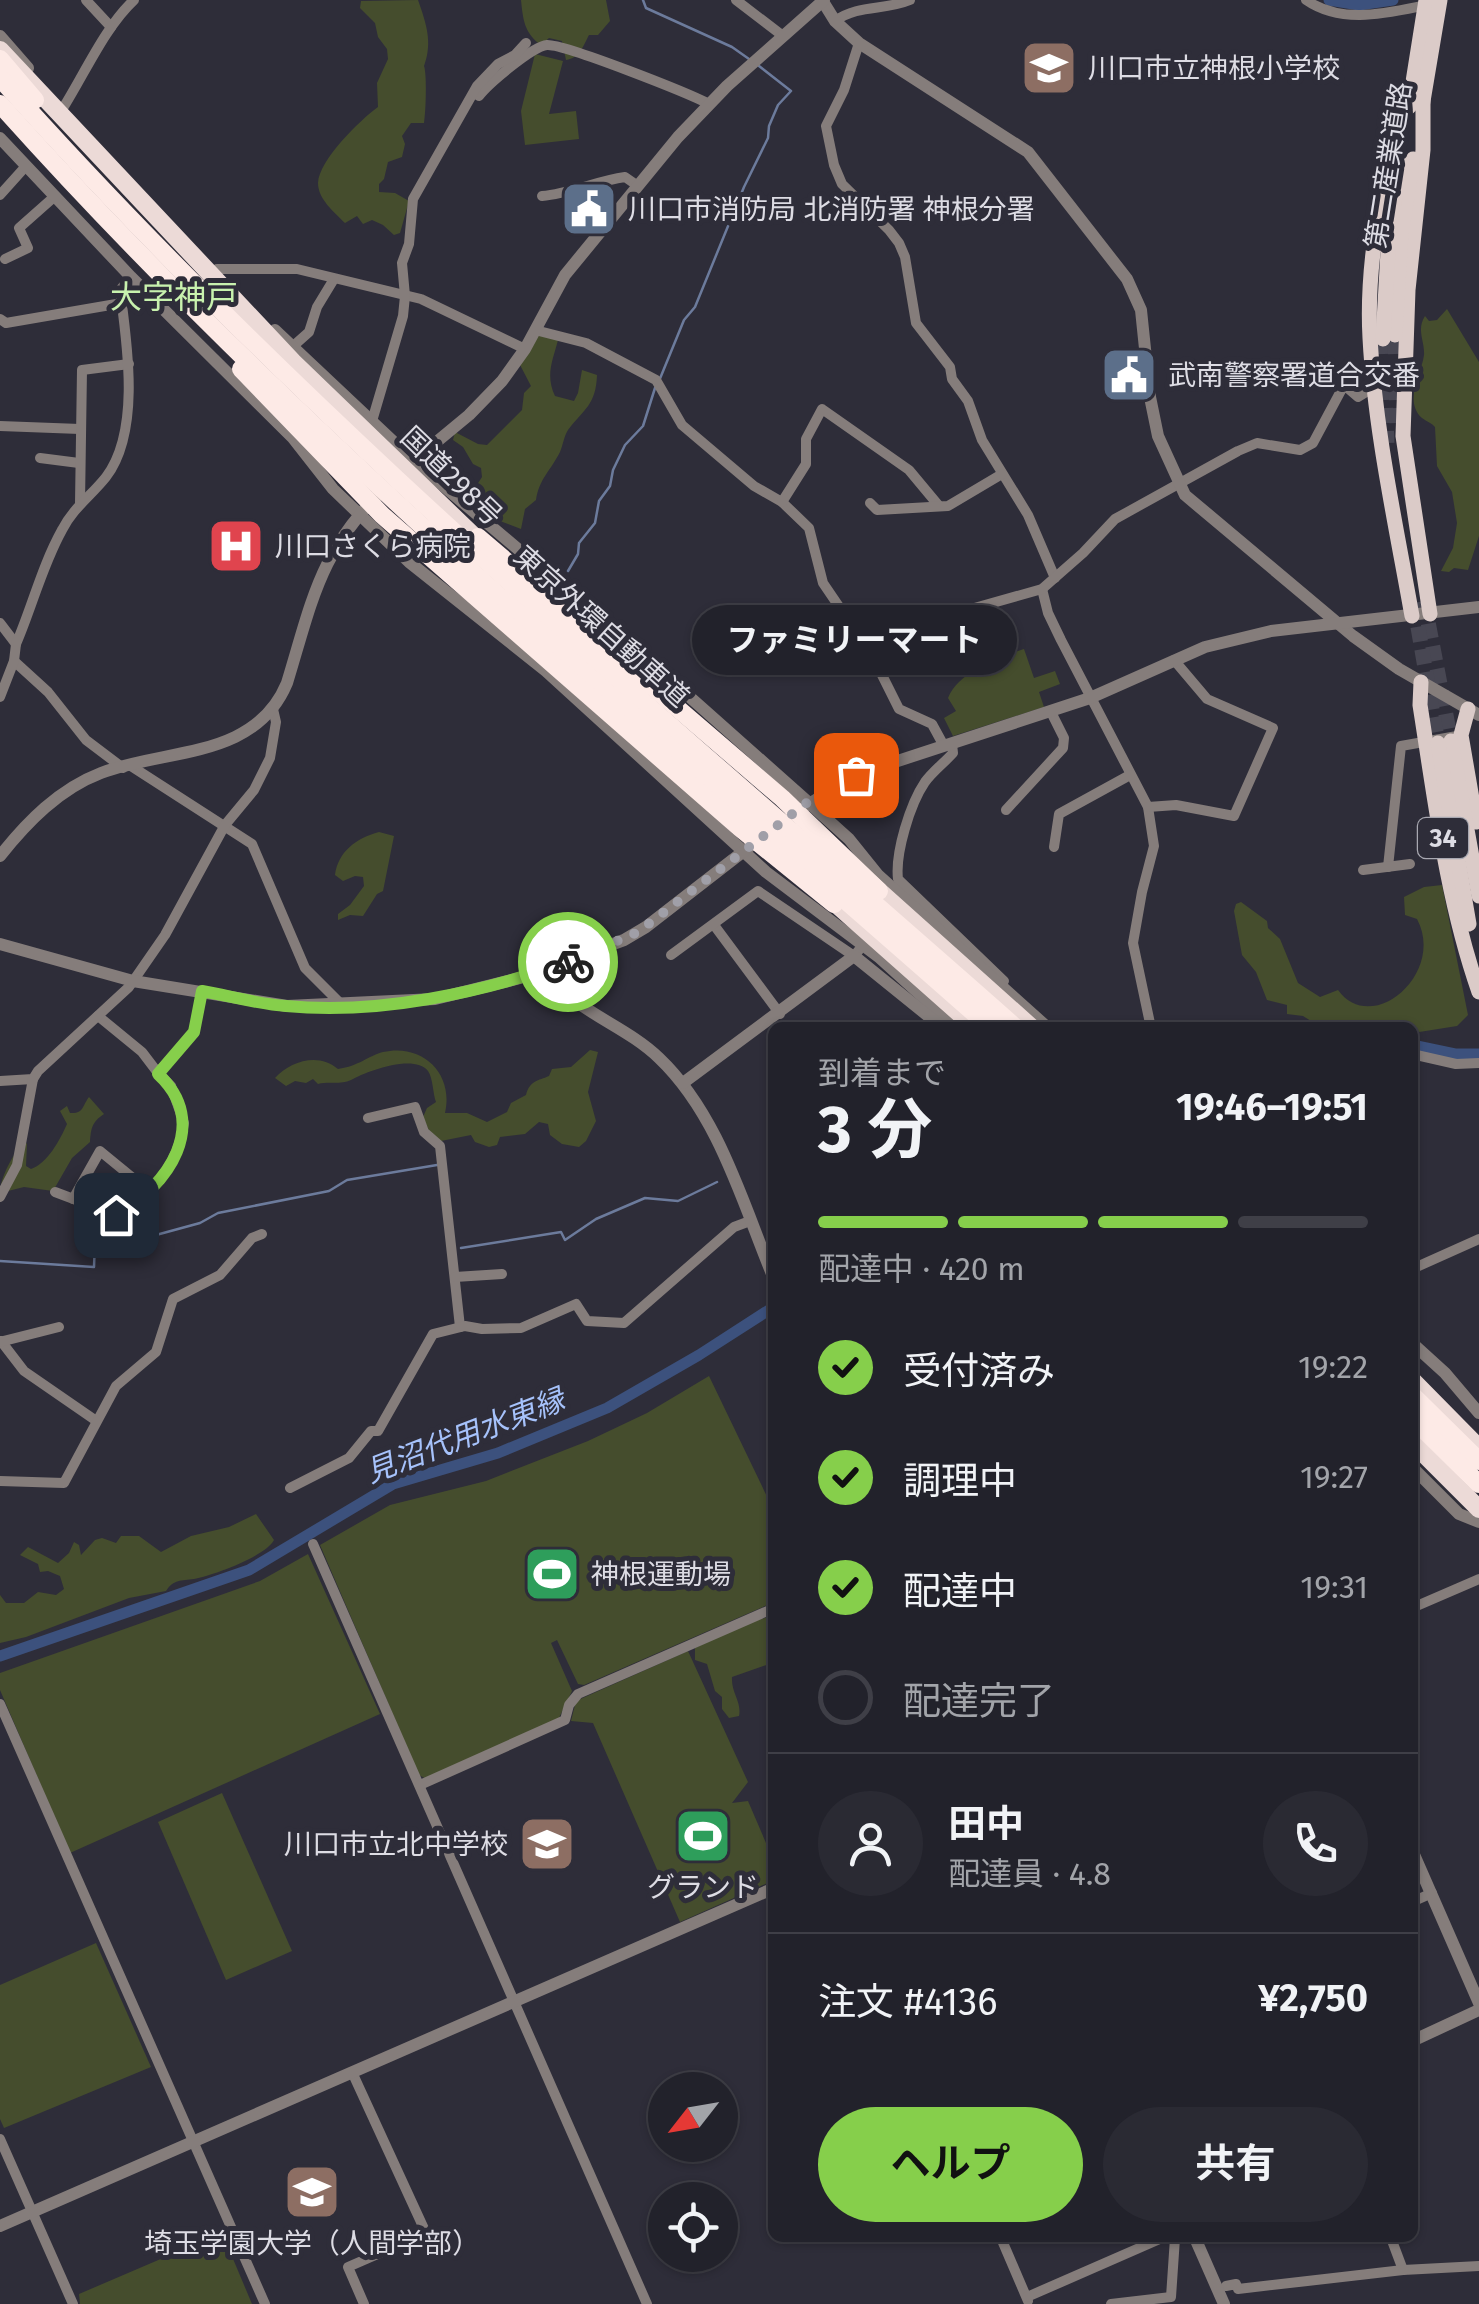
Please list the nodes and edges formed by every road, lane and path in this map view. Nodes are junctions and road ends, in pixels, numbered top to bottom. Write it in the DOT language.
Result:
graph roads {
  1 [pos="86,0"];
  2 [pos="134,0"];
  3 [pos="736,0"];
  4 [pos="823,0"];
  5 [pos="910,0"];
  6 [pos="1306,0"];
  7 [pos="1436,1"];
  8 [pos="835,20"];
  9 [pos="111,26"];
  10 [pos="0,36"];
  11 [pos="783,36"];
  12 [pos="858,42"];
  13 [pos="526,43"];
  14 [pos="0,50"];
  15 [pos="0,58"];
  16 [pos="0,78"];
  17 [pos="474,92"];
  18 [pos="1416,99"];
  19 [pos="709,104"];
  20 [pos="0,107"];
  21 [pos="63,108"];
  22 [pos="0,138"];
  23 [pos="26,166"];
  24 [pos="76,186"];
  25 [pos="638,186"];
  26 [pos="0,195"];
  27 [pos="542,196"];
  28 [pos="54,197"];
  29 [pos="163,220"];
  30 [pos="129,250"];
  31 [pos="5,259"];
  32 [pos="217,269"];
  33 [pos="132,278"];
  34 [pos="334,279"];
  35 [pos="405,296"];
  36 [pos="122,303"];
  37 [pos="0,319"];
  38 [pos="535,330"];
  39 [pos="1389,339"];
  40 [pos="292,348"];
  41 [pos="525,349"];
  42 [pos="215,361"];
  43 [pos="240,361"];
  44 [pos="129,364"];
  45 [pos="278,366"];
  46 [pos="1404,377"];
  47 [pos="1375,381"];
  48 [pos="316,402"];
  49 [pos="372,422"];
  50 [pos="0,426"];
  51 [pos="80,429"];
  52 [pos="40,458"];
  53 [pos="79,462"];
  54 [pos="411,464"];
  55 [pos="1002,474"];
  56 [pos="1178,483"];
  57 [pos="80,502"];
  58 [pos="782,502"];
  59 [pos="870,503"];
  60 [pos="939,506"];
  61 [pos="357,514"];
  62 [pos="1054,578"];
  63 [pos="1042,589"];
  64 [pos="1479,607"];
  65 [pos="1430,614"];
  66 [pos="1412,616"];
  67 [pos="0,623"];
  68 [pos="1336,624"];
  69 [pos="16,644"];
  70 [pos="872,656"];
  71 [pos="1174,660"];
  72 [pos="14,661"];
  73 [pos="1421,682"];
  74 [pos="0,697"];
  75 [pos="1090,698"];
  76 [pos="274,709"];
  77 [pos="1051,712"];
  78 [pos="1474,712"];
  79 [pos="1444,739"];
  80 [pos="948,745"];
  81 [pos="127,767"];
  82 [pos="1130,774"];
  83 [pos="805,805"];
  84 [pos="1148,808"];
  85 [pos="1006,810"];
  86 [pos="225,825"];
  87 [pos="1479,839"];
  88 [pos="1054,846"];
  89 [pos="746,850"];
  90 [pos="0,856"];
  91 [pos="1410,864"];
  92 [pos="1388,867"];
  93 [pos="1363,870"];
  94 [pos="891,885"];
  95 [pos="1479,896"];
  96 [pos="854,919"];
  97 [pos="714,926"];
  98 [pos="0,944"];
  99 [pos="856,953"];
  100 [pos="671,956"];
  101 [pos="545,970"];
  102 [pos="133,981"];
  103 [pos="1479,982"];
  104 [pos="202,991"];
  105 [pos="1479,992"];
  106 [pos="343,1006"];
  107 [pos="780,1014"];
  108 [pos="98,1016"];
  109 [pos="768,1022"];
  110 [pos="769,1022"];
  111 [pos="935,1022"];
  112 [pos="950,1022"];
  113 [pos="969,1022"];
  114 [pos="984,1022"];
  115 [pos="1009,1022"];
  116 [pos="1037,1022"];
  117 [pos="1037,1022"];
  118 [pos="1149,1022"];
  119 [pos="1418,1055"];
  120 [pos="1479,1064"];
  121 [pos="158,1074"];
  122 [pos="33,1079"];
  123 [pos="0,1081"];
  124 [pos="682,1083"];
  125 [pos="368,1118"];
  126 [pos="55,1192"];
  127 [pos="150,1192"];
  128 [pos="0,1197"];
  129 [pos="72,1198"];
  130 [pos="750,1221"];
  131 [pos="262,1234"];
  132 [pos="1479,1239"];
  133 [pos="768,1264"];
  134 [pos="1418,1266"];
  135 [pos="502,1274"];
  136 [pos="454,1277"];
  137 [pos="59,1327"];
  138 [pos="460,1327"];
  139 [pos="1,1342"];
  140 [pos="1418,1348"];
  141 [pos="1418,1376"];
  142 [pos="1418,1386"];
  143 [pos="1418,1401"];
  144 [pos="1479,1413"];
  145 [pos="95,1420"];
  146 [pos="1418,1424"];
  147 [pos="1479,1434"];
  148 [pos="1418,1438"];
  149 [pos="1479,1448"];
  150 [pos="1418,1449"];
  151 [pos="1479,1461"];
  152 [pos="1418,1473"];
  153 [pos="2,1478"];
  154 [pos="1479,1484"];
  155 [pos="290,1488"];
  156 [pos="1479,1498"];
  157 [pos="1478,1521"];
  158 [pos="314,1544"];
  159 [pos="1479,1579"];
  160 [pos="1418,1605"];
  161 [pos="768,1611"];
  162 [pos="0,1704"];
  163 [pos="420,1785"];
  164 [pos="1418,1863"];
  165 [pos="768,1890"];
  166 [pos="1432,1894"];
  167 [pos="1418,1900"];
  168 [pos="515,2000"];
  169 [pos="1479,2006"];
  170 [pos="1418,2037"];
  171 [pos="352,2072"];
  172 [pos="0,2139"];
  173 [pos="193,2141"];
  174 [pos="32,2212"];
  175 [pos="0,2226"];
  176 [pos="1002,2242"];
  177 [pos="1153,2242"];
  178 [pos="1175,2242"];
  179 [pos="1197,2242"];
  180 [pos="1392,2242"];
  181 [pos="1479,2266"];
  182 [pos="1403,2270"];
  183 [pos="1226,2286"];
  184 [pos="1028,2301"];
  185 [pos="73,2304"];
  186 [pos="265,2304"];
  187 [pos="364,2304"];
  188 [pos="647,2304"];
  189 [pos="1111,2304"];
  190 [pos="1224,2304"];
  1 -- 9 [label="street"];
  2 -- 9 [label="street"];
  3 -- 11 [label="street"];
  4 -- 8 [label="street"];
  4 -- 11 [label="street"];
  5 -- 8 [label="street"];
  6 -- 7 [label="street"];
  7 -- 18 [label="main road, 第二産業道路"];
  8 -- 12 [label="street"];
  9 -- 21 [label="street"];
  10 -- 21 [label="street"];
  11 -- 19 [label="street"];
  12 -- 55 [label="street"];
  12 -- 56 [label="street"];
  13 -- 17 [label="street"];
  14 -- 29 [label="highway, 国道298号"];
  15 -- 45 [label="highway"];
  16 -- 45 [label="highway, 東京外環自動車道"];
  17 -- 19 [label="street"];
  17 -- 35 [label="street"];
  18 -- 39 [label="main road, 第二産業道路"];
  18 -- 46 [label="main road"];
  18 -- 47 [label="main road"];
  19 -- 25 [label="street"];
  20 -- 24 [label="highway, 東京外環自動車道"];
  20 -- 30 [label="highway"];
  21 -- 29 [label="street"];
  22 -- 23 [label="street"];
  23 -- 26 [label="street"];
  23 -- 28 [label="street"];
  24 -- 96 [label="highway"];
  24 -- 114 [label="highway, 東京外環自動車道"];
  25 -- 27 [label="street"];
  25 -- 38 [label="street"];
  28 -- 31 [label="street"];
  28 -- 33 [label="street"];
  29 -- 32 [label="street"];
  29 -- 94 [label="highway, 国道298号"];
  30 -- 33 [label="street"];
  30 -- 43 [label="highway"];
  32 -- 34 [label="street"];
  32 -- 40 [label="street"];
  33 -- 36 [label="street"];
  33 -- 42 [label="street"];
  34 -- 35 [label="street"];
  34 -- 40 [label="street"];
  35 -- 41 [label="street"];
  35 -- 49 [label="street"];
  36 -- 37 [label="street"];
  36 -- 44 [label="street"];
  38 -- 41 [label="street"];
  38 -- 58 [label="street"];
  40 -- 49 [label="street"];
  41 -- 54 [label="street"];
  42 -- 43 [label="street"];
  42 -- 61 [label="street"];
  43 -- 96 [label="highway"];
  44 -- 51 [label="street"];
  44 -- 57 [label="street"];
  45 -- 48 [label="highway, 東京外環自動車道"];
  46 -- 47 [label="street"];
  46 -- 65 [label="main road"];
  47 -- 56 [label="street"];
  47 -- 66 [label="main road"];
  48 -- 94 [label="highway"];
  48 -- 115 [label="highway, 東京外環自動車道"];
  49 -- 54 [label="street"];
  50 -- 51 [label="street"];
  51 -- 53 [label="street"];
  52 -- 53 [label="street"];
  53 -- 57 [label="street"];
  54 -- 61 [label="street"];
  54 -- 83 [label="street"];
  55 -- 60 [label="street"];
  55 -- 62 [label="street"];
  56 -- 62 [label="street"];
  56 -- 68 [label="street"];
  57 -- 69 [label="street"];
  58 -- 60 [label="street"];
  58 -- 70 [label="street"];
  59 -- 60 [label="street"];
  61 -- 76 [label="street"];
  61 -- 89 [label="street"];
  62 -- 63 [label="street"];
  63 -- 70 [label="street"];
  63 -- 75 [label="street"];
  64 -- 65 [label="street"];
  65 -- 66 [label="street"];
  66 -- 68 [label="street"];
  67 -- 69 [label="street"];
  68 -- 71 [label="street"];
  68 -- 73 [label="street"];
  69 -- 72 [label="street"];
  70 -- 80 [label="street"];
  71 -- 75 [label="street"];
  71 -- 84 [label="street"];
  72 -- 74 [label="street"];
  72 -- 81 [label="street"];
  73 -- 78 [label="street"];
  73 -- 79 [label="main road, 34"];
  75 -- 77 [label="street"];
  75 -- 82 [label="street"];
  76 -- 81 [label="street"];
  76 -- 86 [label="street"];
  77 -- 80 [label="street"];
  77 -- 85 [label="street"];
  78 -- 79 [label="main road, 34"];
  79 -- 87 [label="main road, 34"];
  79 -- 92 [label="street"];
  79 -- 95 [label="main road, 34"];
  79 -- 103 [label="main road, 34"];
  79 -- 105 [label="main road, 34"];
  80 -- 83 [label="street"];
  80 -- 94 [label="street"];
  81 -- 86 [label="street"];
  81 -- 90 [label="street"];
  82 -- 84 [label="street"];
  82 -- 88 [label="street"];
  83 -- 89 [label="street"];
  83 -- 117 [label="street"];
  84 -- 118 [label="street"];
  86 -- 102 [label="street"];
  86 -- 106 [label="street"];
  89 -- 101 [label="street"];
  89 -- 112 [label="street"];
  91 -- 92 [label="street"];
  92 -- 93 [label="street"];
  94 -- 116 [label="highway, 国道298号"];
  96 -- 113 [label="highway"];
  97 -- 99 [label="street"];
  97 -- 100 [label="street"];
  97 -- 107 [label="street"];
  98 -- 102 [label="street"];
  99 -- 107 [label="street"];
  99 -- 111 [label="street"];
  101 -- 106 [label="street"];
  101 -- 124 [label="street"];
  102 -- 104 [label="street"];
  102 -- 108 [label="street"];
  104 -- 106 [label="street"];
  104 -- 121 [label="street"];
  107 -- 110 [label="street"];
  108 -- 121 [label="street"];
  108 -- 122 [label="street"];
  109 -- 124 [label="street"];
  119 -- 120 [label="street"];
  121 -- 127 [label="street"];
  122 -- 123 [label="street"];
  122 -- 128 [label="street"];
  124 -- 130 [label="street"];
  125 -- 136 [label="street"];
  126 -- 129 [label="street"];
  127 -- 129 [label="street"];
  127 -- 129 [label="street"];
  130 -- 133 [label="street"];
  130 -- 138 [label="street"];
  131 -- 145 [label="street"];
  132 -- 134 [label="street"];
  135 -- 136 [label="street"];
  136 -- 138 [label="street"];
  137 -- 139 [label="street"];
  138 -- 155 [label="street"];
  139 -- 145 [label="street"];
  140 -- 144 [label="street"];
  141 -- 147 [label="highway"];
  142 -- 149 [label="highway"];
  143 -- 151 [label="highway"];
  145 -- 153 [label="street"];
  146 -- 154 [label="highway"];
  148 -- 156 [label="highway"];
  150 -- 157 [label="highway"];
  152 -- 157 [label="street"];
  158 -- 163 [label="street"];
  159 -- 160 [label="street"];
  161 -- 163 [label="street"];
  162 -- 173 [label="street"];
  163 -- 168 [label="street"];
  164 -- 166 [label="street"];
  165 -- 168 [label="street"];
  166 -- 167 [label="street"];
  166 -- 169 [label="street"];
  168 -- 171 [label="street"];
  168 -- 188 [label="street"];
  169 -- 170 [label="street"];
  171 -- 173 [label="street"];
  171 -- 187 [label="street"];
  172 -- 174 [label="street"];
  173 -- 174 [label="street"];
  173 -- 186 [label="street"];
  174 -- 175 [label="street"];
  174 -- 185 [label="street"];
  176 -- 184 [label="street"];
  177 -- 184 [label="street"];
  178 -- 189 [label="street"];
  179 -- 190 [label="street"];
  180 -- 182 [label="street"];
  181 -- 182 [label="street"];
  182 -- 183 [label="street"];
}
